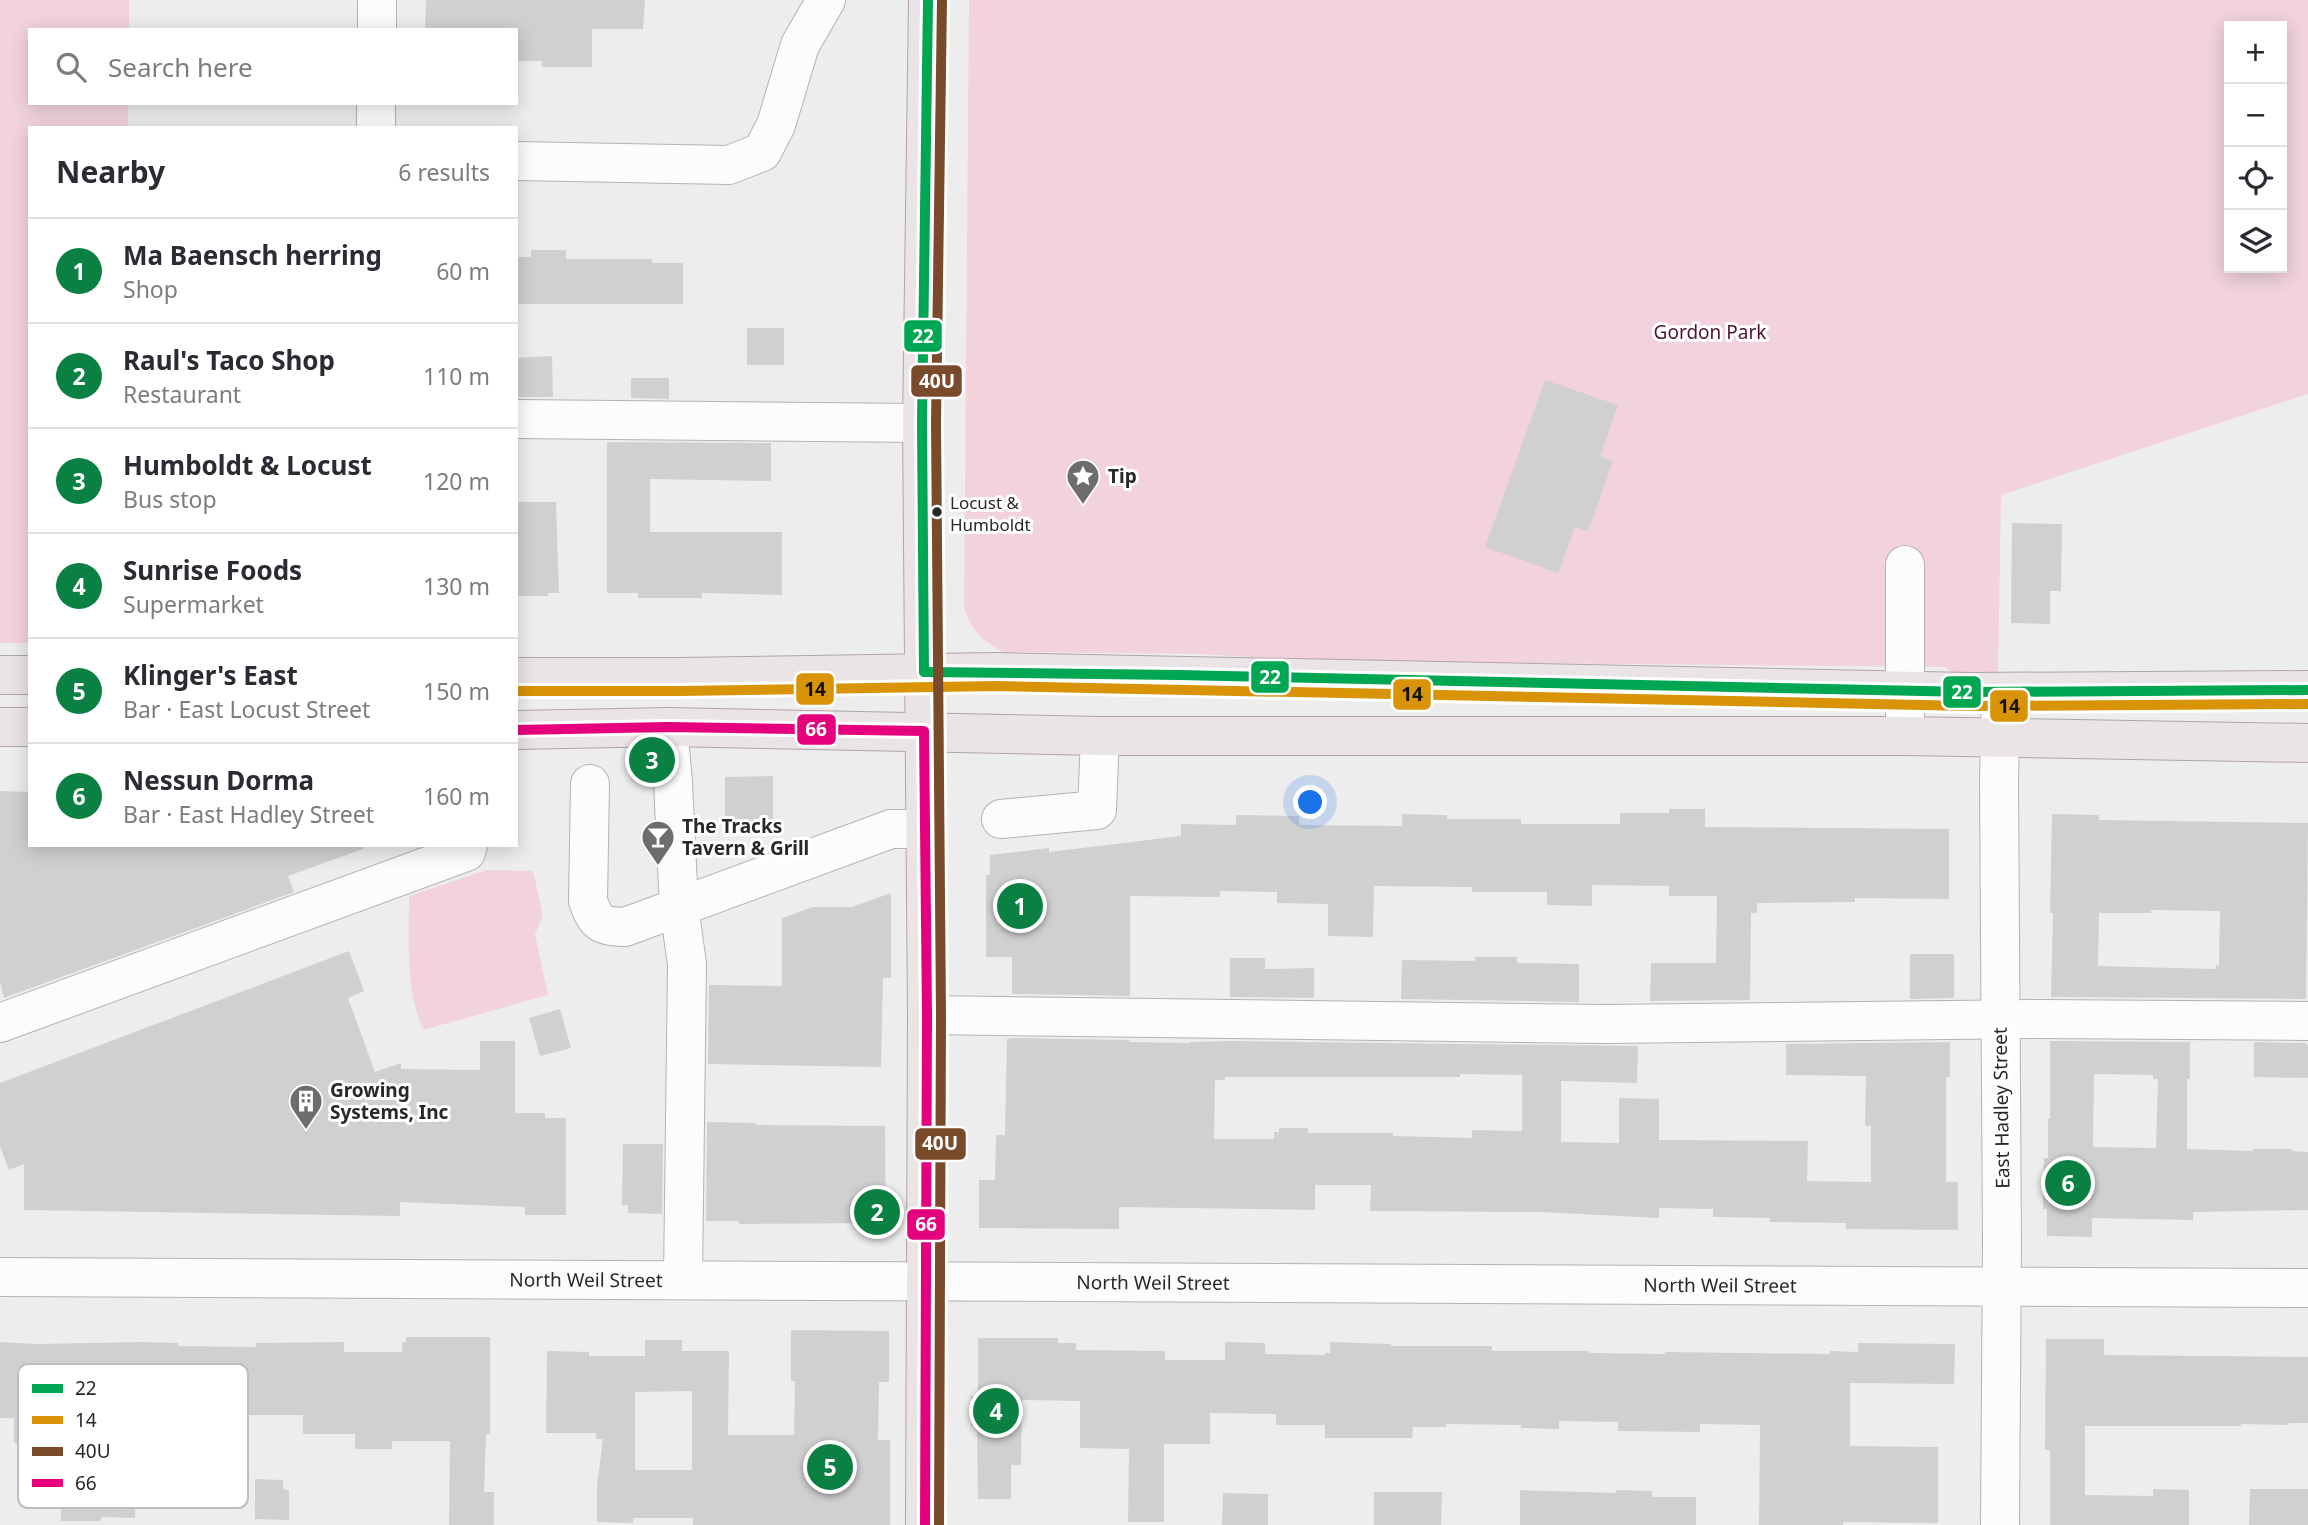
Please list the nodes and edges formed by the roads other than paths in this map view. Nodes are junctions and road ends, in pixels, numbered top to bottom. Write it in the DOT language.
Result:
graph roads {
  1 [pos="377,0"];
  2 [pos="826,0"];
  3 [pos="928,0"];
  4 [pos="377,28"];
  5 [pos="376,105"];
  6 [pos="376,126"];
  7 [pos="518,161"];
  8 [pos="518,419"];
  9 [pos="922,424"];
  10 [pos="1905,565"];
  11 [pos="924,672"];
  12 [pos="0,675"];
  13 [pos="28,675"];
  14 [pos="518,677"];
  15 [pos="1905,690"];
  16 [pos="2308,690"];
  17 [pos="2001,692"];
  18 [pos="0,727"];
  19 [pos="28,727"];
  20 [pos="668,727"];
  21 [pos="518,730"];
  22 [pos="924,731"];
  23 [pos="1100,736"];
  24 [pos="1905,736"];
  25 [pos="1999,738"];
  26 [pos="2308,743"];
  27 [pos="590,784"];
  28 [pos="1002,819"];
  29 [pos="925,829"];
  30 [pos="467,847"];
  31 [pos="679,907"];
  32 [pos="927,1015"];
  33 [pos="2000,1019"];
  34 [pos="2308,1021"];
  35 [pos="0,1023"];
  36 [pos="0,1277"];
  37 [pos="683,1280"];
  38 [pos="926,1281"];
  39 [pos="2002,1287"];
  40 [pos="2308,1288"];
  41 [pos="925,1525"];
  42 [pos="2000,1525"];
  1 -- 4 [label="street"];
  2 -- 7 [label="street"];
  3 -- 9 [label="main road"];
  5 -- 6 [label="street"];
  8 -- 9 [label="street"];
  9 -- 11 [label="main road"];
  10 -- 15 [label="street"];
  11 -- 14 [label="main road"];
  11 -- 15 [label="main road"];
  11 -- 22 [label="main road"];
  12 -- 13 [label="main road"];
  15 -- 17 [label="main road"];
  15 -- 24 [label="street"];
  16 -- 17 [label="main road"];
  17 -- 25 [label="street, East Hadley Street"];
  18 -- 19 [label="main road"];
  20 -- 21 [label="main road"];
  20 -- 22 [label="main road"];
  20 -- 31 [label="street"];
  22 -- 23 [label="main road"];
  22 -- 29 [label="main road"];
  23 -- 24 [label="main road"];
  23 -- 28 [label="street"];
  24 -- 25 [label="main road"];
  25 -- 26 [label="main road"];
  25 -- 33 [label="street, East Hadley Street"];
  27 -- 31 [label="street"];
  29 -- 31 [label="street"];
  29 -- 32 [label="main road"];
  30 -- 35 [label="street"];
  31 -- 37 [label="street"];
  32 -- 33 [label="street"];
  32 -- 38 [label="main road"];
  33 -- 34 [label="street"];
  33 -- 39 [label="street, East Hadley Street"];
  36 -- 37 [label="street, North Weil Street"];
  37 -- 38 [label="street, North Weil Street"];
  38 -- 39 [label="street, North Weil Street"];
  38 -- 41 [label="main road"];
  39 -- 40 [label="street, North Weil Street"];
  39 -- 42 [label="street, East Hadley Street"];
}
